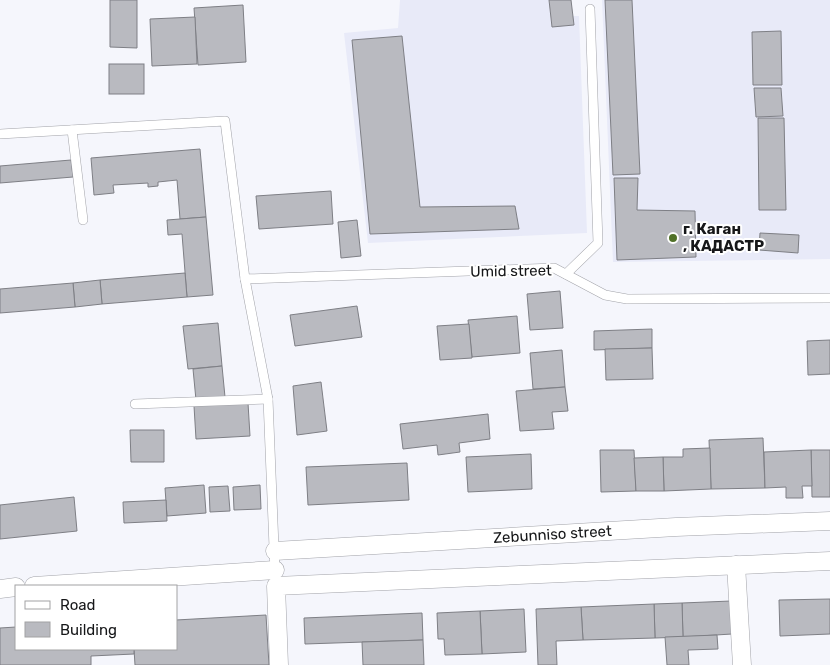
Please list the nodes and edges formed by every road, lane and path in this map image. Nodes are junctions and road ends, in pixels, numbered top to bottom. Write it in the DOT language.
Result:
graph roads {
  1 [pos="590,9"];
  2 [pos="72,130"];
  3 [pos="0,134"];
  4 [pos="83,220"];
  5 [pos="566,274"];
  6 [pos="245,279"];
  7 [pos="830,298"];
  8 [pos="268,399"];
  9 [pos="135,404"];
  10 [pos="830,521"];
  11 [pos="275,551"];
  12 [pos="830,561"];
  13 [pos="736,565"];
  14 [pos="276,578"];
  15 [pos="64,585"];
  16 [pos="15,588"];
  17 [pos="0,589"];
  18 [pos="279,665"];
  19 [pos="742,665"];
  1 -- 5 [label="lane"];
  2 -- 3 [label="lane"];
  2 -- 4 [label="lane"];
  2 -- 6 [label="lane"];
  5 -- 6 [label="lane, Umid street"];
  5 -- 7 [label="lane, Umid street"];
  6 -- 8 [label="lane"];
  8 -- 9 [label="lane"];
  8 -- 11 [label="lane"];
  10 -- 11 [label="street, Zebunniso street"];
  11 -- 14 [label="lane"];
  12 -- 13 [label="street"];
  13 -- 14 [label="street"];
  13 -- 19 [label="street"];
  14 -- 15 [label="street"];
  14 -- 18 [label="street"];
  16 -- 17 [label="street"];
}
